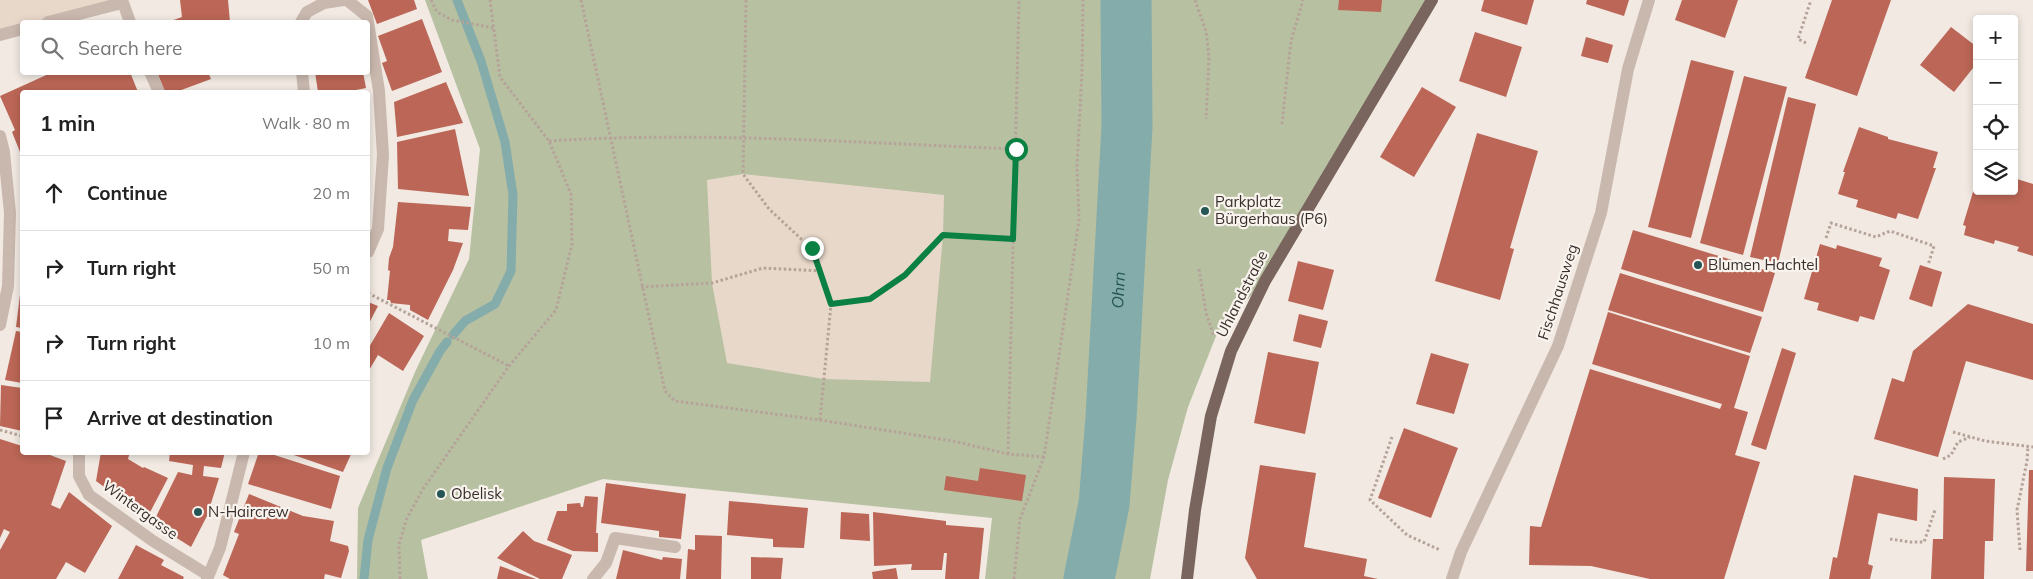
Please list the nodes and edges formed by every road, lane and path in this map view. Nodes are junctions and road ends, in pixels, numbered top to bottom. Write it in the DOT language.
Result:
graph roads {
  1 [pos="345,0"];
  2 [pos="431,0"];
  3 [pos="490,0"];
  4 [pos="581,0"];
  5 [pos="746,0"];
  6 [pos="1019,0"];
  7 [pos="1083,0"];
  8 [pos="1195,0"];
  9 [pos="1303,0"];
  10 [pos="1432,0"];
  11 [pos="1648,0"];
  12 [pos="1811,0"];
  13 [pos="122,1"];
  14 [pos="55,20"];
  15 [pos="129,20"];
  16 [pos="302,20"];
  17 [pos="368,20"];
  18 [pos="494,28"];
  19 [pos="20,30"];
  20 [pos="0,35"];
  21 [pos="370,35"];
  22 [pos="1806,43"];
  23 [pos="151,75"];
  24 [pos="302,75"];
  25 [pos="157,90"];
  26 [pos="304,90"];
  27 [pos="1206,119"];
  28 [pos="1282,124"];
  29 [pos="0,136"];
  30 [pos="610,137"];
  31 [pos="744,138"];
  32 [pos="549,141"];
  33 [pos="1016,149"];
  34 [pos="16,212"];
  35 [pos="1826,238"];
  36 [pos="1013,239"];
  37 [pos="370,247"];
  38 [pos="1928,265"];
  39 [pos="1199,269"];
  40 [pos="821,271"];
  41 [pos="641,287"];
  42 [pos="370,294"];
  43 [pos="831,304"];
  44 [pos="0,325"];
  45 [pos="1232,351"];
  46 [pos="509,366"];
  47 [pos="820,420"];
  48 [pos="0,430"];
  49 [pos="1953,432"];
  50 [pos="20,435"];
  51 [pos="1392,437"];
  52 [pos="1971,437"];
  53 [pos="2028,446"];
  54 [pos="2033,447"];
  55 [pos="1008,454"];
  56 [pos="79,455"];
  57 [pos="243,455"];
  58 [pos="1044,457"];
  59 [pos="1943,459"];
  60 [pos="1936,510"];
  61 [pos="1890,539"];
  62 [pos="675,547"];
  63 [pos="2020,550"];
  64 [pos="1458,559"];
  65 [pos="207,577"];
  66 [pos="400,579"];
  67 [pos="593,579"];
  68 [pos="1014,579"];
  69 [pos="1187,579"];
  70 [pos="1452,579"];
  1 -- 16 [label="street"];
  1 -- 17 [label="street"];
  2 -- 18 [label="path"];
  3 -- 18 [label="path"];
  4 -- 30 [label="path"];
  5 -- 31 [label="path"];
  6 -- 33 [label="path"];
  7 -- 58 [label="path"];
  8 -- 27 [label="path"];
  9 -- 28 [label="path"];
  10 -- 45 [label="main road, Uhlandstraße"];
  11 -- 64 [label="street, Fischhausweg"];
  12 -- 22 [label="path"];
  13 -- 14 [label="street"];
  13 -- 15 [label="street"];
  18 -- 32 [label="path"];
  19 -- 20 [label="street"];
  21 -- 37 [label="street"];
  23 -- 25 [label="street"];
  24 -- 26 [label="street"];
  29 -- 34 [label="street"];
  30 -- 31 [label="path"];
  30 -- 32 [label="path"];
  30 -- 41 [label="path"];
  31 -- 33 [label="path"];
  31 -- 40 [label="path"];
  32 -- 46 [label="path"];
  33 -- 36 [label="path"];
  34 -- 44 [label="street"];
  35 -- 38 [label="path"];
  36 -- 43 [label="path"];
  36 -- 55 [label="path"];
  39 -- 45 [label="path"];
  40 -- 41 [label="path"];
  40 -- 43 [label="path"];
  41 -- 47 [label="path"];
  42 -- 46 [label="path"];
  43 -- 47 [label="path"];
  45 -- 69 [label="main road, Uhlandstraße"];
  46 -- 66 [label="path"];
  47 -- 55 [label="path"];
  48 -- 50 [label="path"];
  49 -- 52 [label="path"];
  51 -- 64 [label="path"];
  52 -- 53 [label="path"];
  52 -- 59 [label="path"];
  53 -- 54 [label="path"];
  53 -- 63 [label="path"];
  55 -- 58 [label="path"];
  56 -- 65 [label="street, Wintergasse"];
  57 -- 65 [label="street"];
  58 -- 68 [label="path"];
  60 -- 61 [label="path"];
  62 -- 67 [label="street"];
  64 -- 70 [label="street, Fischhausweg"];
}
